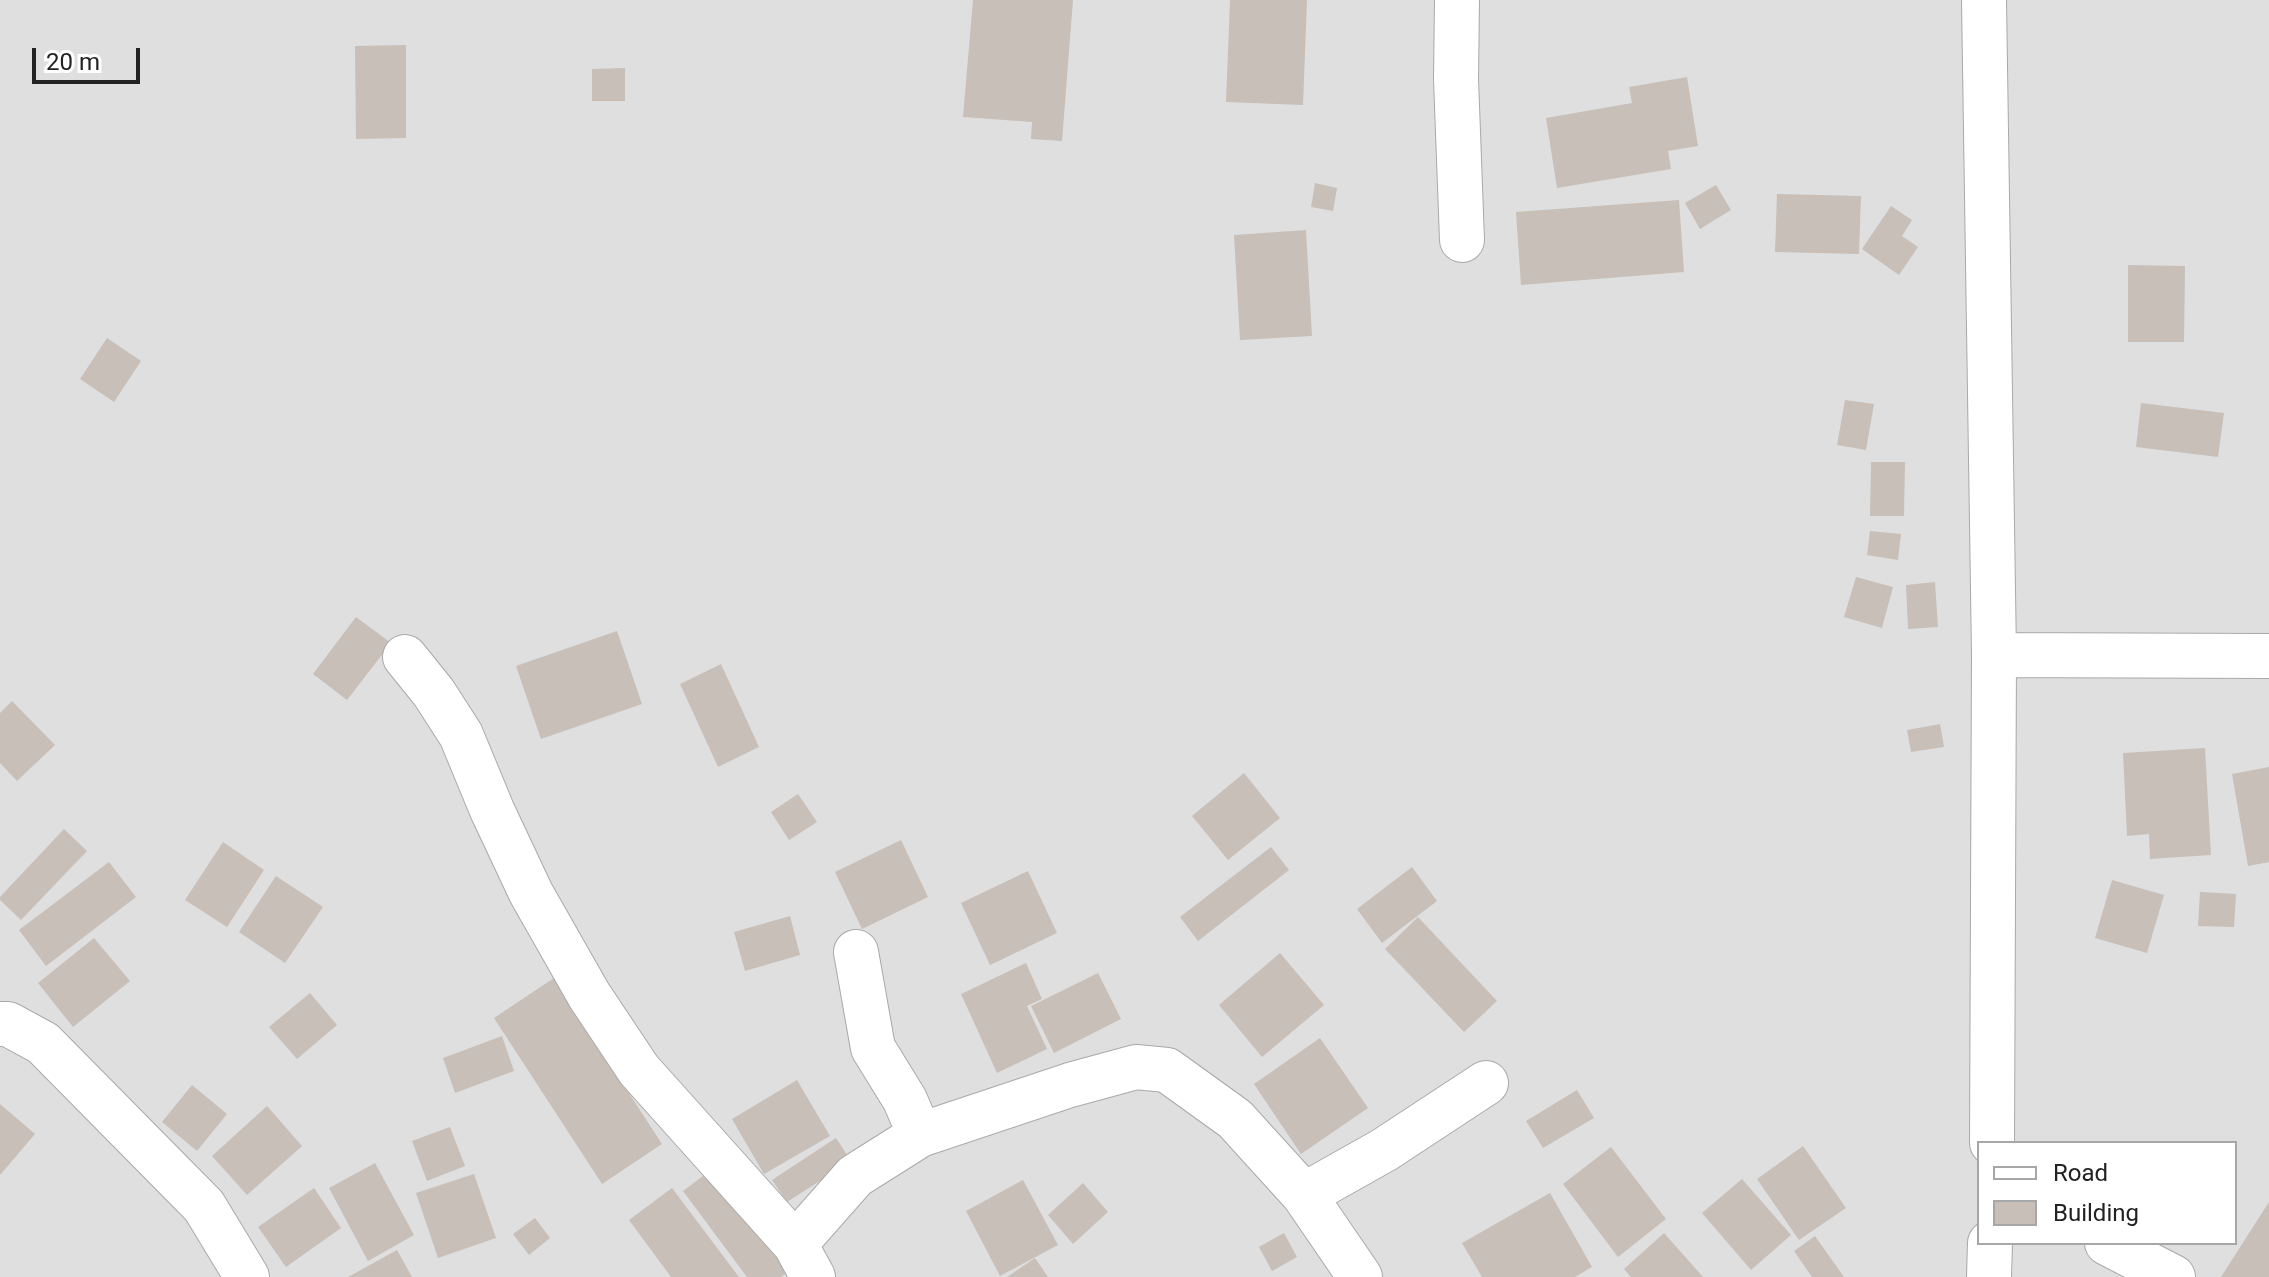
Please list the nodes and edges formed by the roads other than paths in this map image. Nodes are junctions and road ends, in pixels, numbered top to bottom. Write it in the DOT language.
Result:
graph roads {
  1 [pos="1457,0"];
  2 [pos="1984,0"];
  3 [pos="1462,240"];
  4 [pos="1994,655"];
  5 [pos="2269,656"];
  6 [pos="405,657"];
  7 [pos="856,952"];
  8 [pos="0,1024"];
  9 [pos="1486,1083"];
  10 [pos="1996,1129"];
  11 [pos="920,1135"];
  12 [pos="1304,1195"];
  13 [pos="1990,1245"];
  14 [pos="2111,1245"];
  15 [pos="804,1261"];
  16 [pos="247,1277"];
  17 [pos="1360,1277"];
  18 [pos="1989,1277"];
  19 [pos="2173,1277"];
  1 -- 3 [label="street"];
  2 -- 4 [label="street"];
  4 -- 5 [label="street"];
  4 -- 10 [label="street"];
  6 -- 15 [label="street"];
  7 -- 11 [label="street"];
  8 -- 16 [label="street"];
  9 -- 12 [label="street"];
  11 -- 12 [label="street"];
  11 -- 15 [label="street"];
  12 -- 17 [label="street"];
  13 -- 18 [label="street"];
  14 -- 19 [label="street"];
}
